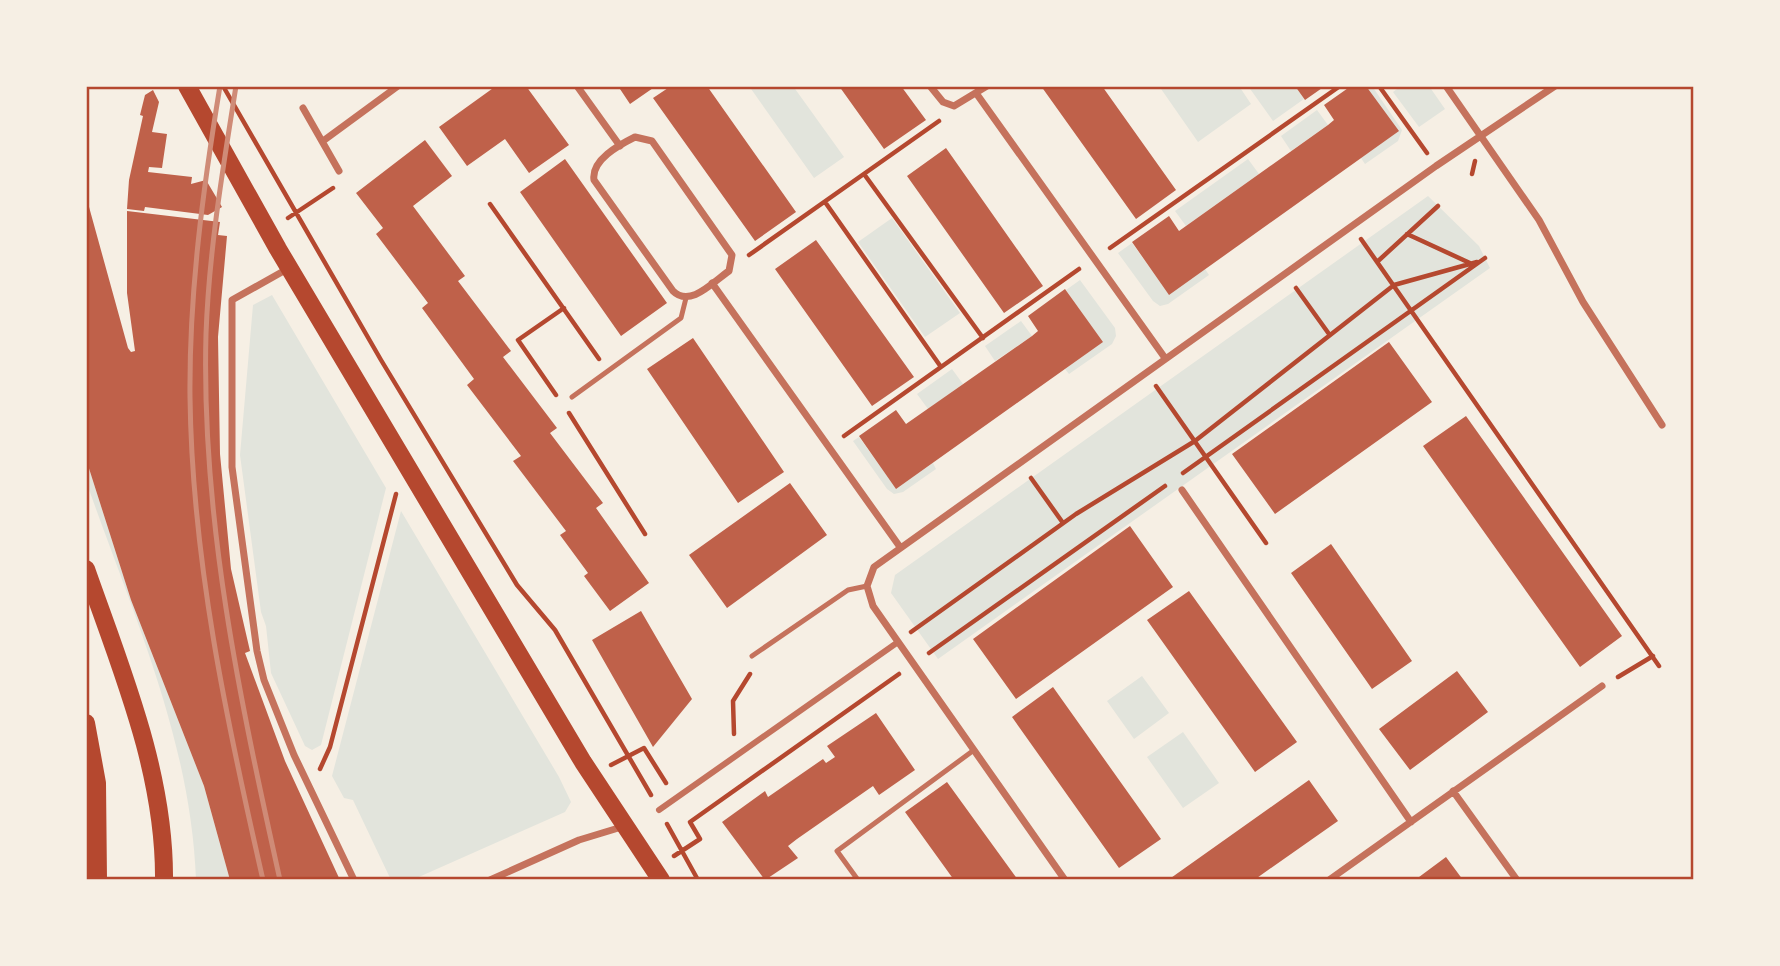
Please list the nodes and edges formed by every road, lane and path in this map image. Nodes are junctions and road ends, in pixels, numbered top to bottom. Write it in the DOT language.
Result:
graph roads {
  1 [pos="187,86"];
  2 [pos="223,86"];
  3 [pos="398,86"];
  4 [pos="577,86"];
  5 [pos="930,86"];
  6 [pos="987,86"];
  7 [pos="1380,86"];
  8 [pos="1446,86"];
  9 [pos="1555,86"];
  10 [pos="976,93"];
  11 [pos="950,106"];
  12 [pos="303,108"];
  13 [pos="1480,135"];
  14 [pos="323,141"];
  15 [pos="620,146"];
  16 [pos="1436,166"];
  17 [pos="339,170"];
  18 [pos="864,174"];
  19 [pos="825,202"];
  20 [pos="490,204"];
  21 [pos="1438,206"];
  22 [pos="297,213"];
  23 [pos="1351,226"];
  24 [pos="267,229"];
  25 [pos="1407,234"];
  26 [pos="733,258"];
  27 [pos="1377,262"];
  28 [pos="1472,264"];
  29 [pos="289,268"];
  30 [pos="1286,273"];
  31 [pos="712,283"];
  32 [pos="1394,285"];
  33 [pos="686,298"];
  34 [pos="1411,311"];
  35 [pos="1329,334"];
  36 [pos="983,338"];
  37 [pos="1165,358"];
  38 [pos="941,367"];
  39 [pos="608,371"];
  40 [pos="1147,372"];
  41 [pos="572,397"];
  42 [pos="1662,425"];
  43 [pos="1195,441"];
  44 [pos="402,456"];
  45 [pos="1206,457"];
  46 [pos="1020,462"];
  47 [pos="1182,491"];
  48 [pos="1062,523"];
  49 [pos="1266,543"];
  50 [pos="900,547"];
  51 [pos="86,569"];
  52 [pos="867,586"];
  53 [pos="898,642"];
  54 [pos="752,656"];
  55 [pos="1653,656"];
  56 [pos="914,664"];
  57 [pos="1659,666"];
  58 [pos="1602,686"];
  59 [pos="86,723"];
  60 [pos="974,750"];
  61 [pos="628,756"];
  62 [pos="734,759"];
  63 [pos="592,775"];
  64 [pos="307,782"];
  65 [pos="1453,791"];
  66 [pos="676,798"];
  67 [pos="659,810"];
  68 [pos="1411,821"];
  69 [pos="690,822"];
  70 [pos="626,826"];
  71 [pos="681,852"];
  72 [pos="658,874"];
  73 [pos="98,880"];
  74 [pos="164,880"];
  75 [pos="355,880"];
  76 [pos="490,880"];
  77 [pos="698,880"];
  78 [pos="858,880"];
  79 [pos="1065,880"];
  80 [pos="1329,880"];
  81 [pos="1517,880"];
  1 -- 24 [label="main road"];
  2 -- 22 [label="path"];
  3 -- 14 [label="street"];
  4 -- 15 [label="street"];
  5 -- 11 [label="street"];
  6 -- 10 [label="street"];
  7 -- 16 [label="path"];
  8 -- 13 [label="street"];
  9 -- 13 [label="street"];
  10 -- 11 [label="street"];
  10 -- 37 [label="street"];
  11 -- 18 [label="path"];
  12 -- 14 [label="street"];
  13 -- 16 [label="street"];
  13 -- 42 [label="street"];
  14 -- 17 [label="street"];
  15 -- 26 [label="street"];
  15 -- 33 [label="street"];
  16 -- 23 [label="street"];
  17 -- 22 [label="path"];
  18 -- 19 [label="path"];
  18 -- 36 [label="path"];
  19 -- 26 [label="path"];
  19 -- 38 [label="path"];
  20 -- 39 [label="path"];
  21 -- 25 [label="path"];
  22 -- 24 [label="path"];
  22 -- 61 [label="path"];
  23 -- 27 [label="path"];
  23 -- 30 [label="street"];
  24 -- 29 [label="main road"];
  25 -- 27 [label="path"];
  25 -- 28 [label="path"];
  26 -- 31 [label="street"];
  27 -- 32 [label="path"];
  28 -- 32 [label="path"];
  28 -- 34 [label="path"];
  29 -- 44 [label="main road"];
  29 -- 64 [label="street"];
  30 -- 35 [label="path"];
  30 -- 37 [label="street"];
  31 -- 33 [label="street"];
  31 -- 50 [label="street"];
  32 -- 34 [label="path"];
  32 -- 35 [label="path"];
  33 -- 39 [label="lane"];
  34 -- 45 [label="path"];
  34 -- 55 [label="path"];
  35 -- 43 [label="path"];
  37 -- 40 [label="street"];
  39 -- 41 [label="lane"];
  40 -- 43 [label="path"];
  40 -- 46 [label="street"];
  43 -- 45 [label="path"];
  43 -- 48 [label="path"];
  44 -- 63 [label="main road"];
  44 -- 64 [label="path"];
  45 -- 49 [label="path"];
  45 -- 56 [label="path"];
  46 -- 48 [label="path"];
  46 -- 50 [label="street"];
  47 -- 68 [label="street"];
  48 -- 53 [label="path"];
  50 -- 52 [label="street"];
  51 -- 74 [label="main road"];
  52 -- 53 [label="street"];
  52 -- 54 [label="lane"];
  53 -- 56 [label="street"];
  53 -- 62 [label="street"];
  54 -- 62 [label="path"];
  55 -- 57 [label="path"];
  55 -- 58 [label="path"];
  56 -- 60 [label="street"];
  56 -- 69 [label="path"];
  58 -- 65 [label="street"];
  59 -- 73 [label="main road"];
  60 -- 78 [label="lane"];
  60 -- 79 [label="street"];
  61 -- 63 [label="path"];
  61 -- 66 [label="path"];
  61 -- 67 [label="path"];
  62 -- 66 [label="street"];
  63 -- 70 [label="main road"];
  64 -- 75 [label="street"];
  65 -- 68 [label="street"];
  65 -- 81 [label="street"];
  66 -- 67 [label="street"];
  66 -- 69 [label="path"];
  67 -- 71 [label="path"];
  68 -- 80 [label="street"];
  69 -- 71 [label="path"];
  70 -- 72 [label="main road"];
  70 -- 76 [label="street"];
  71 -- 72 [label="path"];
  71 -- 77 [label="path"];
}
